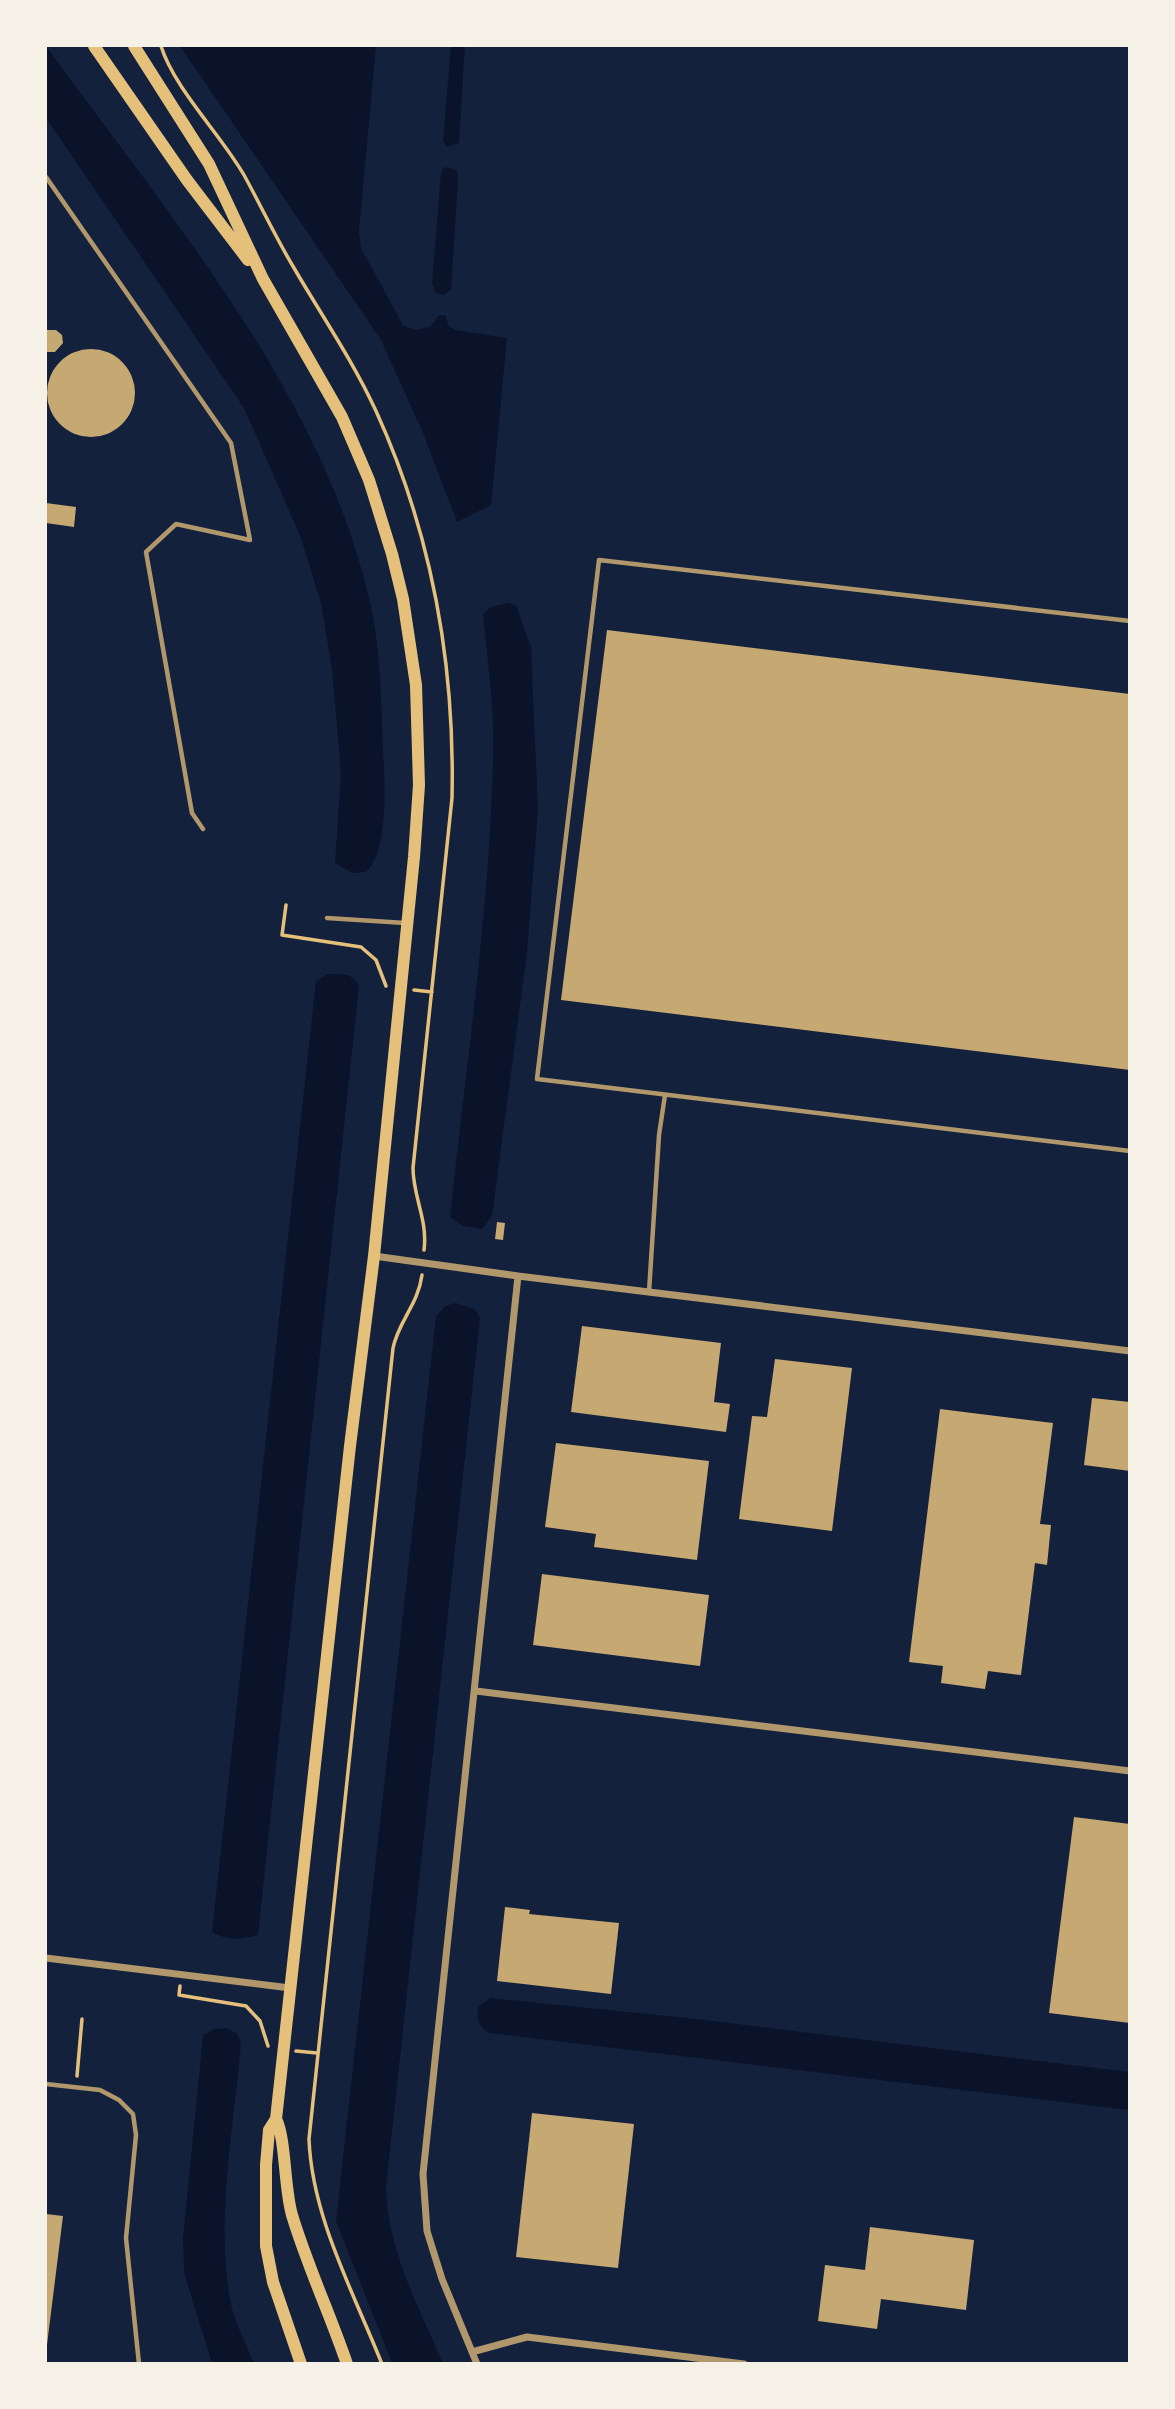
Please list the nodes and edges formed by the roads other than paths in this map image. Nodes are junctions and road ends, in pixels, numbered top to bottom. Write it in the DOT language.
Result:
graph roads {
  1 [pos="94,46"];
  2 [pos="134,46"];
  3 [pos="46,177"];
  4 [pos="263,279"];
  5 [pos="1129,621"];
  6 [pos="203,830"];
  7 [pos="327,918"];
  8 [pos="406,923"];
  9 [pos="665,1095"];
  10 [pos="1129,1151"];
  11 [pos="374,1256"];
  12 [pos="518,1276"];
  13 [pos="649,1292"];
  14 [pos="1129,1351"];
  15 [pos="476,1690"];
  16 [pos="1129,1771"];
  17 [pos="46,1958"];
  18 [pos="290,1987"];
  19 [pos="46,2084"];
  20 [pos="276,2119"];
  21 [pos="472,2352"];
  22 [pos="139,2364"];
  23 [pos="301,2364"];
  24 [pos="347,2364"];
  25 [pos="477,2364"];
  26 [pos="744,2364"];
  1 -- 4 [label="main road"];
  2 -- 4 [label="main road"];
  3 -- 6 [label="lane"];
  4 -- 8 [label="main road"];
  5 -- 9 [label="lane"];
  7 -- 8 [label="lane"];
  8 -- 11 [label="main road"];
  9 -- 10 [label="lane"];
  9 -- 13 [label="lane"];
  11 -- 12 [label="street"];
  11 -- 18 [label="main road"];
  12 -- 13 [label="street"];
  12 -- 15 [label="street"];
  13 -- 14 [label="street"];
  15 -- 16 [label="street"];
  15 -- 21 [label="street"];
  17 -- 18 [label="street"];
  18 -- 20 [label="main road"];
  19 -- 22 [label="lane"];
  20 -- 23 [label="main road"];
  20 -- 24 [label="main road"];
  21 -- 25 [label="street"];
  21 -- 26 [label="street"];
}
